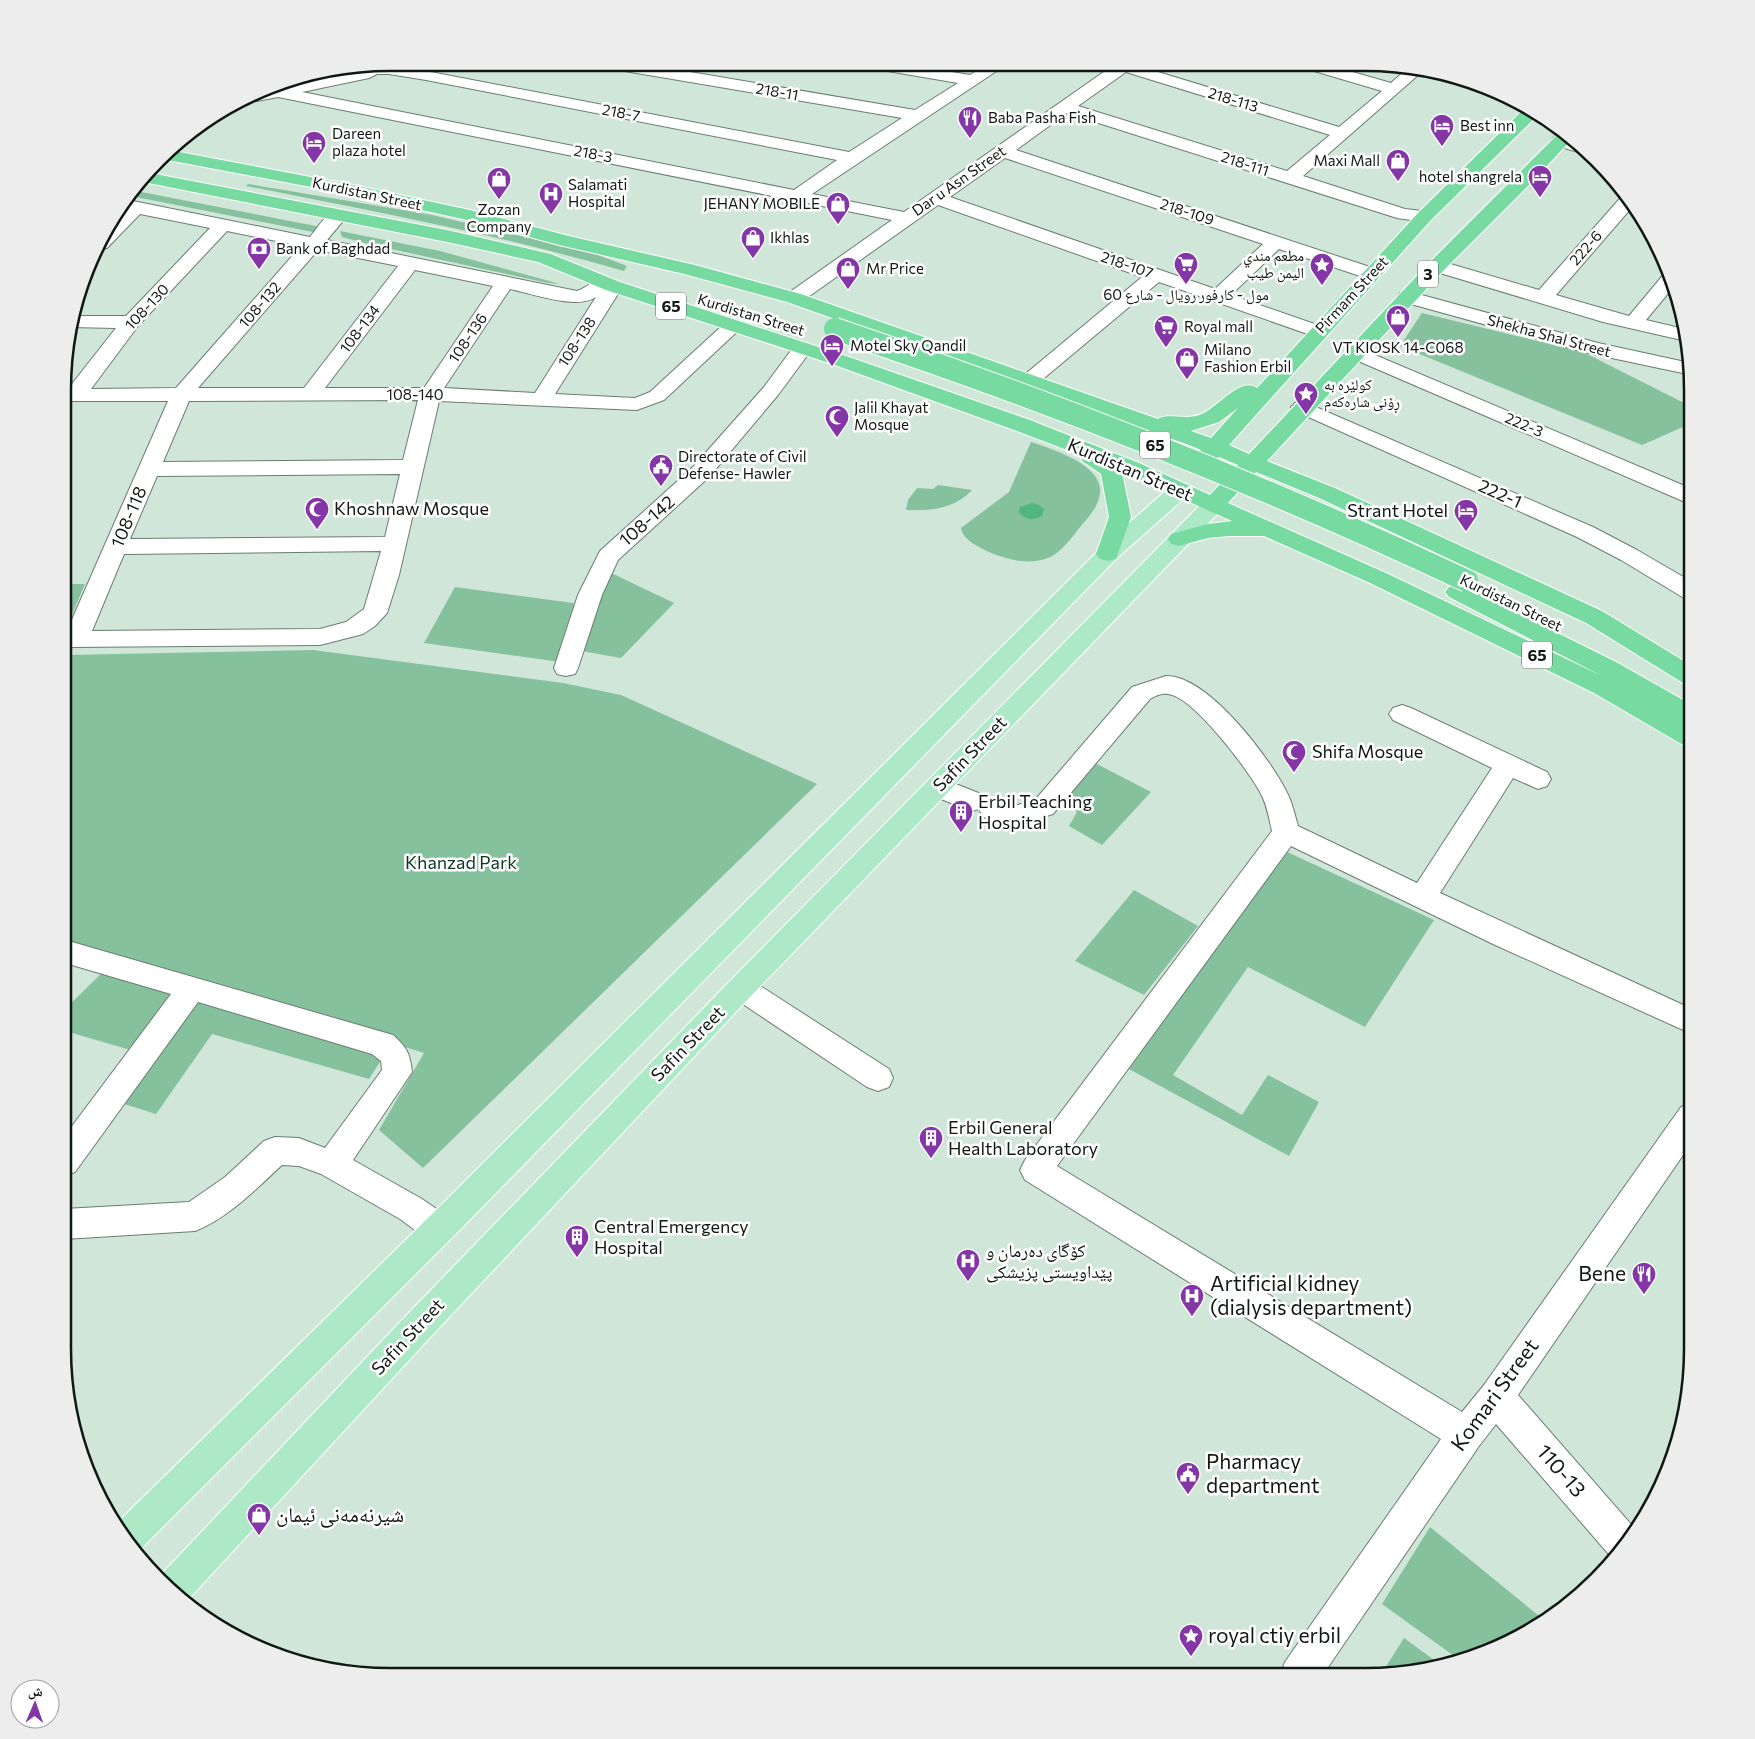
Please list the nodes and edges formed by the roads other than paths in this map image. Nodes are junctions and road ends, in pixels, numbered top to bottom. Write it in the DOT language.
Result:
graph roads {
  1 [pos="399,71"];
  2 [pos="656,71"];
  3 [pos="916,71"];
  4 [pos="989,71"];
  5 [pos="1116,71"];
  6 [pos="1143,71"];
  7 [pos="1332,71"];
  8 [pos="376,72"];
  9 [pos="1410,75"];
  10 [pos="973,81"];
  11 [pos="1394,88"];
  12 [pos="279,92"];
  13 [pos="1065,107"];
  14 [pos="918,116"];
  15 [pos="1528,117"];
  16 [pos="1342,133"];
  17 [pos="1561,139"];
  18 [pos="1002,151"];
  19 [pos="173,157"];
  20 [pos="852,158"];
  21 [pos="1290,178"];
  22 [pos="151,179"];
  23 [pos="1486,179"];
  24 [pos="1521,183"];
  25 [pos="798,195"];
  26 [pos="936,198"];
  27 [pos="1624,204"];
  28 [pos="130,206"];
  29 [pos="339,216"];
  30 [pos="1425,216"];
  31 [pos="907,218"];
  32 [pos="224,224"];
  33 [pos="566,242"];
  34 [pos="1276,242"];
  35 [pos="314,243"];
  36 [pos="544,258"];
  37 [pos="410,263"];
  38 [pos="1437,266"];
  39 [pos="1372,274"];
  40 [pos="1156,275"];
  41 [pos="505,283"];
  42 [pos="609,284"];
  43 [pos="1666,285"];
  44 [pos="1218,297"];
  45 [pos="1407,297"];
  46 [pos="794,298"];
  47 [pos="1543,298"];
  48 [pos="78,322"];
  49 [pos="131,322"];
  50 [pos="1633,324"];
  51 [pos="732,326"];
  52 [pos="1319,332"];
  53 [pos="830,334"];
  54 [pos="1679,334"];
  55 [pos="802,349"];
  56 [pos="1356,353"];
  57 [pos="1296,356"];
  58 [pos="839,360"];
  59 [pos="1683,367"];
  60 [pos="1030,380"];
  61 [pos="1063,391"];
  62 [pos="309,394"];
  63 [pos="430,394"];
  64 [pos="72,395"];
  65 [pos="181,395"];
  66 [pos="541,398"];
  67 [pos="1298,413"];
  68 [pos="1032,429"];
  69 [pos="1214,448"];
  70 [pos="1253,463"];
  71 [pos="414,466"];
  72 [pos="149,469"];
  73 [pos="1180,490"];
  74 [pos="1684,494"];
  75 [pos="1213,504"];
  76 [pos="1280,534"];
  77 [pos="1180,539"];
  78 [pos="395,544"];
  79 [pos="116,547"];
  80 [pos="1108,554"];
  81 [pos="1378,578"];
  82 [pos="1462,587"];
  83 [pos="1532,587"];
  84 [pos="1684,588"];
  85 [pos="72,639"];
  86 [pos="566,668"];
  87 [pos="1684,672"];
  88 [pos="1684,692"];
  89 [pos="1684,711"];
  90 [pos="1402,714"];
  91 [pos="1684,734"];
  92 [pos="1508,765"];
  93 [pos="1538,779"];
  94 [pos="938,787"];
  95 [pos="1286,832"];
  96 [pos="1423,897"];
  97 [pos="71,953"];
  98 [pos="192,988"];
  99 [pos="741,988"];
  100 [pos="1684,1018"];
  101 [pos="878,1078"];
  102 [pos="1684,1127"];
  103 [pos="71,1152"];
  104 [pos="332,1164"];
  105 [pos="71,1224"];
  106 [pos="439,1229"];
  107 [pos="1496,1396"];
  108 [pos="1466,1434"];
  109 [pos="131,1535"];
  110 [pos="1620,1540"];
  111 [pos="176,1585"];
  112 [pos="1305,1668"];
  1 -- 20 [label="street, 218-7"];
  2 -- 14 [label="street, 218-11"];
  3 -- 10 [label="street"];
  4 -- 10 [label="street"];
  5 -- 13 [label="street, Dar u Asn Street"];
  6 -- 16 [label="street, 218-113"];
  7 -- 11 [label="street"];
  8 -- 12 [label="street"];
  9 -- 11 [label="street"];
  10 -- 14 [label="street"];
  11 -- 16 [label="street"];
  12 -- 25 [label="street, 218-3"];
  13 -- 18 [label="street, Dar u Asn Street"];
  13 -- 21 [label="street, 218-111"];
  14 -- 20 [label="street"];
  15 -- 23 [label="highway, Pirmam Street / 3"];
  16 -- 21 [label="street"];
  17 -- 24 [label="highway, 3"];
  18 -- 26 [label="street, Dar u Asn Street"];
  18 -- 34 [label="street, 218-109"];
  19 -- 33 [label="highway, Kurdistan Street / 65"];
  20 -- 25 [label="street"];
  21 -- 30 [label="street, 218-111"];
  22 -- 29 [label="highway, Kurdistan Street / 65"];
  23 -- 24 [label="highway"];
  23 -- 30 [label="highway, Pirmam Street / 3"];
  24 -- 38 [label="highway, 3"];
  25 -- 31 [label="street, 218-3"];
  26 -- 31 [label="street, Dar u Asn Street"];
  26 -- 40 [label="street, 218-107"];
  27 -- 47 [label="street, 222-6"];
  28 -- 32 [label="street"];
  29 -- 35 [label="street, 108-132"];
  29 -- 36 [label="highway, Kurdistan Street / 65"];
  30 -- 39 [label="highway, Pirmam Street / 3"];
  31 -- 46 [label="street, Dar u Asn Street"];
  32 -- 35 [label="street"];
  32 -- 49 [label="street, 108-130"];
  33 -- 46 [label="highway, Kurdistan Street / 65"];
  33 -- 53 [label="highway, Kurdistan Street / 65"];
  34 -- 39 [label="street, 218-109"];
  34 -- 44 [label="street"];
  35 -- 37 [label="street"];
  35 -- 65 [label="street, 108-132"];
  36 -- 42 [label="highway, Kurdistan Street / 65"];
  36 -- 53 [label="highway, Kurdistan Street / 65"];
  37 -- 41 [label="street"];
  37 -- 62 [label="street, 108-134"];
  38 -- 45 [label="highway, 3"];
  38 -- 47 [label="street, Shekha Shal Street"];
  39 -- 52 [label="highway, Pirmam Street / 3"];
  40 -- 44 [label="street, 218-107"];
  40 -- 60 [label="street"];
  41 -- 42 [label="street"];
  41 -- 63 [label="street, 108-136"];
  42 -- 51 [label="highway, Kurdistan Street / 65"];
  42 -- 66 [label="street, 108-138"];
  43 -- 50 [label="street"];
  44 -- 52 [label="street, 218-107"];
  45 -- 56 [label="highway, 3"];
  45 -- 59 [label="street, Shekha Shal Street"];
  46 -- 60 [label="highway, Kurdistan Street / 65"];
  47 -- 50 [label="street, Shekha Shal Street"];
  48 -- 49 [label="street"];
  49 -- 64 [label="street, 108-130"];
  50 -- 54 [label="street, Shekha Shal Street"];
  51 -- 55 [label="highway, Kurdistan Street / 65"];
  51 -- 66 [label="street, 108-140"];
  52 -- 57 [label="highway, Pirmam Street / 3"];
  53 -- 82 [label="highway, Kurdistan Street / 65"];
  55 -- 58 [label="highway, Kurdistan Street / 65"];
  55 -- 86 [label="street, 108-142"];
  56 -- 67 [label="highway, 3"];
  56 -- 74 [label="street, 222-3"];
  57 -- 61 [label="highway"];
  57 -- 69 [label="highway, Pirmam Street / 3"];
  58 -- 60 [label="highway"];
  58 -- 68 [label="highway, Kurdistan Street / 65"];
  60 -- 61 [label="highway, Kurdistan Street / 65"];
  61 -- 69 [label="highway, Kurdistan Street / 65"];
  62 -- 63 [label="street, 108-140"];
  62 -- 65 [label="street, 108-140"];
  63 -- 66 [label="street, 108-140"];
  63 -- 71 [label="street"];
  64 -- 65 [label="street, 108-140"];
  65 -- 72 [label="street, 108-118"];
  67 -- 70 [label="highway, 3"];
  67 -- 83 [label="highway"];
  67 -- 84 [label="street, 222-1"];
  68 -- 73 [label="highway, Kurdistan Street / 65"];
  68 -- 80 [label="highway"];
  69 -- 70 [label="highway, Kurdistan Street / 65"];
  69 -- 73 [label="highway, Pirmam Street / 3"];
  70 -- 75 [label="highway, 3"];
  70 -- 83 [label="highway, Kurdistan Street / 65"];
  71 -- 72 [label="street"];
  71 -- 78 [label="street"];
  72 -- 79 [label="street, 108-118"];
  73 -- 75 [label="highway, Kurdistan Street / 65"];
  73 -- 80 [label="main road"];
  75 -- 76 [label="highway, Kurdistan Street / 65"];
  75 -- 77 [label="main road, Safin Street"];
  76 -- 77 [label="highway"];
  76 -- 81 [label="highway, Kurdistan Street / 65"];
  77 -- 94 [label="main road, Safin Street"];
  78 -- 79 [label="street"];
  78 -- 85 [label="street"];
  79 -- 85 [label="street, 108-118"];
  80 -- 106 [label="main road"];
  81 -- 83 [label="highway"];
  81 -- 91 [label="highway, Kurdistan Street / 65"];
  82 -- 88 [label="highway, Kurdistan Street / 65"];
  82 -- 89 [label="highway, Kurdistan Street / 65"];
  83 -- 87 [label="highway, Kurdistan Street / 65"];
  90 -- 92 [label="street"];
  92 -- 93 [label="street"];
  92 -- 96 [label="street"];
  94 -- 95 [label="street"];
  94 -- 99 [label="main road, Safin Street"];
  95 -- 96 [label="street"];
  95 -- 108 [label="street"];
  96 -- 100 [label="street"];
  97 -- 98 [label="street"];
  98 -- 103 [label="street"];
  98 -- 104 [label="street"];
  99 -- 101 [label="street"];
  99 -- 111 [label="main road, Safin Street"];
  102 -- 107 [label="street, Komari Street"];
  104 -- 105 [label="street"];
  104 -- 106 [label="street"];
  106 -- 109 [label="main road"];
  107 -- 108 [label="street, Komari Street"];
  107 -- 110 [label="street, 110-13"];
  108 -- 112 [label="street, Komari Street"];
}
